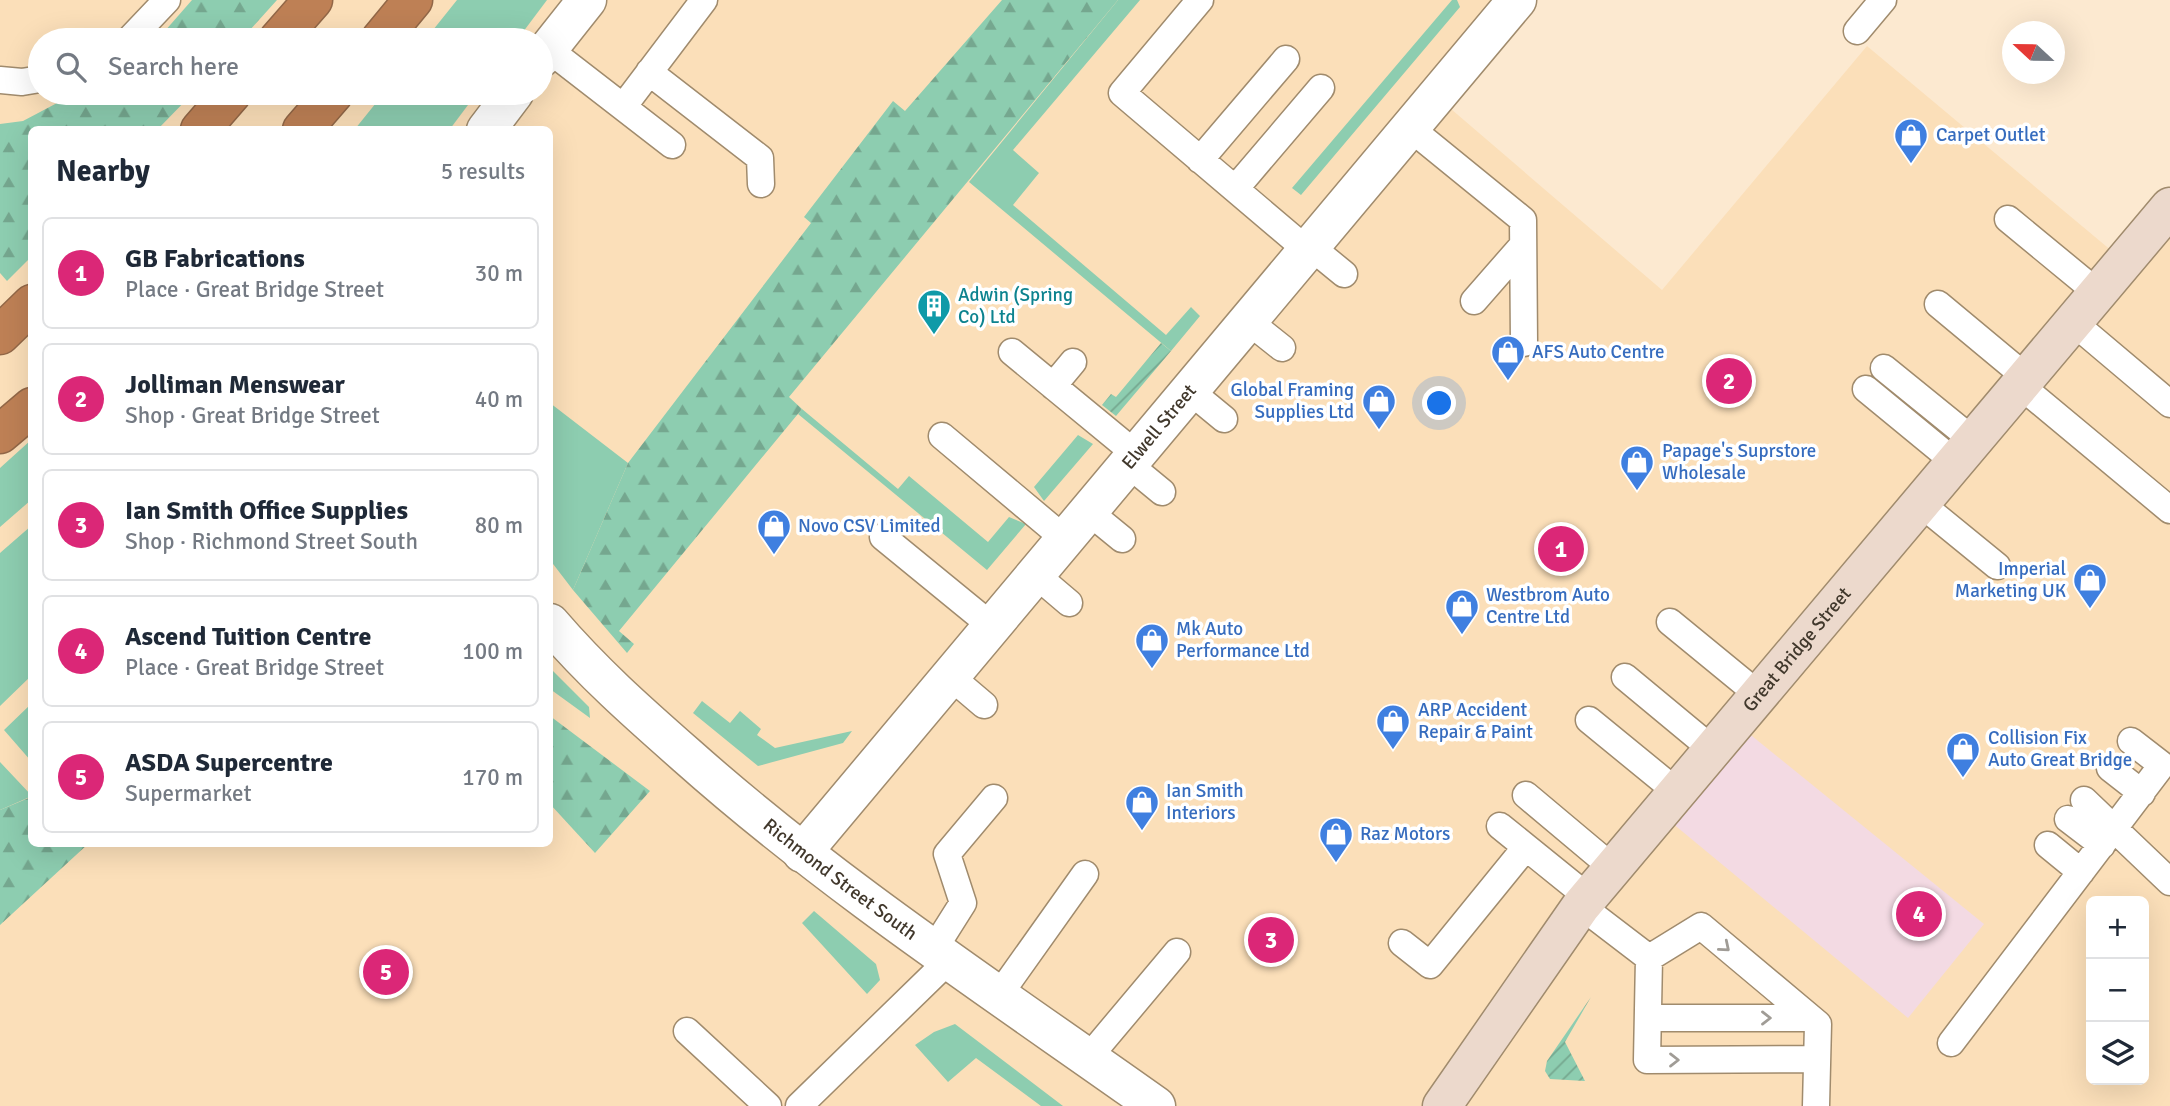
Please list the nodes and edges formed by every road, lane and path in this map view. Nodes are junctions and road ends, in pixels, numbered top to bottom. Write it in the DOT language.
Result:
graph roads {
  1 [pos="167,0"];
  2 [pos="313,0"];
  3 [pos="413,0"];
  4 [pos="587,0"];
  5 [pos="704,0"];
  6 [pos="1199,0"];
  7 [pos="1517,0"];
  8 [pos="1883,0"];
  9 [pos="141,28"];
  10 [pos="288,28"];
  11 [pos="390,28"];
  12 [pos="1857,31"];
  13 [pos="553,42"];
  14 [pos="553,59"];
  15 [pos="1286,59"];
  16 [pos="649,72"];
  17 [pos="0,80"];
  18 [pos="28,81"];
  19 [pos="1321,88"];
  20 [pos="222,105"];
  21 [pos="324,105"];
  22 [pos="505,105"];
  23 [pos="623,107"];
  24 [pos="203,126"];
  25 [pos="305,126"];
  26 [pos="489,126"];
  27 [pos="1410,128"];
  28 [pos="672,145"];
  29 [pos="1200,160"];
  30 [pos="761,184"];
  31 [pos="1235,190"];
  32 [pos="2170,208"];
  33 [pos="2008,219"];
  34 [pos="1524,245"];
  35 [pos="1309,249"];
  36 [pos="1344,274"];
  37 [pos="2099,294"];
  38 [pos="1474,301"];
  39 [pos="1938,304"];
  40 [pos="28,308"];
  41 [pos="1248,321"];
  42 [pos="2074,323"];
  43 [pos="0,335"];
  44 [pos="1524,343"];
  45 [pos="1282,348"];
  46 [pos="1012,352"];
  47 [pos="1073,362"];
  48 [pos="1884,368"];
  49 [pos="2024,382"];
  50 [pos="1053,386"];
  51 [pos="1866,389"];
  52 [pos="1190,391"];
  53 [pos="2168,398"];
  54 [pos="28,410"];
  55 [pos="1223,419"];
  56 [pos="0,435"];
  57 [pos="942,436"];
  58 [pos="1965,452"];
  59 [pos="1132,460"];
  60 [pos="1162,492"];
  61 [pos="1921,504"];
  62 [pos="2170,510"];
  63 [pos="1077,526"];
  64 [pos="883,537"];
  65 [pos="1122,540"];
  66 [pos="1997,566"];
  67 [pos="1036,575"];
  68 [pos="1069,603"];
  69 [pos="1670,622"];
  70 [pos="553,626"];
  71 [pos="993,627"];
  72 [pos="951,677"];
  73 [pos="1625,677"];
  74 [pos="1759,695"];
  75 [pos="984,705"];
  76 [pos="1589,720"];
  77 [pos="2131,741"];
  78 [pos="1713,750"];
  79 [pos="2110,768"];
  80 [pos="1677,792"];
  81 [pos="2141,793"];
  82 [pos="1526,795"];
  83 [pos="995,798"];
  84 [pos="2076,810"];
  85 [pos="1500,826"];
  86 [pos="2108,837"];
  87 [pos="2048,845"];
  88 [pos="1526,848"];
  89 [pos="803,852"];
  90 [pos="1614,868"];
  91 [pos="2081,872"];
  92 [pos="1085,874"];
  93 [pos="2170,882"];
  94 [pos="1585,902"];
  95 [pos="1402,943"];
  96 [pos="1177,952"];
  97 [pos="942,955"];
  98 [pos="1649,958"];
  99 [pos="999,996"];
  100 [pos="1648,1018"];
  101 [pos="1810,1018"];
  102 [pos="687,1031"];
  103 [pos="1951,1044"];
  104 [pos="1088,1058"];
  105 [pos="1817,1059"];
  106 [pos="768,1106"];
  107 [pos="799,1106"];
  108 [pos="1156,1106"];
  109 [pos="1442,1106"];
  110 [pos="1816,1106"];
  1 -- 9 [label="lane"];
  2 -- 10 [label="highway"];
  3 -- 11 [label="highway"];
  4 -- 13 [label="street"];
  5 -- 16 [label="lane"];
  6 -- 29 [label="lane"];
  7 -- 27 [label="street, Elwell Street"];
  8 -- 12 [label="lane"];
  14 -- 23 [label="lane"];
  15 -- 29 [label="lane"];
  16 -- 23 [label="lane"];
  16 -- 30 [label="lane"];
  17 -- 18 [label="lane"];
  19 -- 31 [label="lane"];
  20 -- 24 [label="highway"];
  21 -- 25 [label="highway"];
  22 -- 26 [label="street"];
  23 -- 28 [label="lane"];
  27 -- 34 [label="lane"];
  27 -- 35 [label="street, Elwell Street"];
  29 -- 31 [label="lane"];
  31 -- 35 [label="lane"];
  32 -- 37 [label="street, Great Bridge Street"];
  33 -- 37 [label="lane"];
  34 -- 38 [label="lane"];
  34 -- 44 [label="lane"];
  35 -- 36 [label="lane"];
  35 -- 41 [label="street, Elwell Street"];
  37 -- 42 [label="street, Great Bridge Street"];
  39 -- 49 [label="lane"];
  40 -- 43 [label="highway"];
  41 -- 45 [label="lane"];
  41 -- 52 [label="street, Elwell Street"];
  42 -- 49 [label="street, Great Bridge Street"];
  42 -- 53 [label="lane"];
  46 -- 50 [label="lane"];
  47 -- 50 [label="lane"];
  48 -- 58 [label="lane"];
  49 -- 58 [label="street, Great Bridge Street"];
  49 -- 62 [label="lane"];
  50 -- 59 [label="lane"];
  51 -- 58 [label="lane"];
  52 -- 55 [label="lane"];
  52 -- 59 [label="street, Elwell Street"];
  54 -- 56 [label="highway"];
  57 -- 63 [label="lane"];
  58 -- 61 [label="street, Great Bridge Street"];
  59 -- 60 [label="lane"];
  59 -- 63 [label="street, Elwell Street"];
  61 -- 66 [label="lane"];
  61 -- 74 [label="street, Great Bridge Street"];
  63 -- 65 [label="lane"];
  63 -- 67 [label="street, Elwell Street"];
  64 -- 71 [label="lane"];
  67 -- 68 [label="lane"];
  67 -- 71 [label="street, Elwell Street"];
  69 -- 74 [label="lane"];
  70 -- 89 [label="street, Richmond Street South"];
  71 -- 72 [label="street, Elwell Street"];
  72 -- 75 [label="lane"];
  72 -- 89 [label="street, Elwell Street"];
  73 -- 78 [label="lane"];
  74 -- 78 [label="street, Great Bridge Street"];
  76 -- 80 [label="lane"];
  77 -- 81 [label="lane"];
  78 -- 80 [label="street, Great Bridge Street"];
  79 -- 81 [label="lane"];
  80 -- 90 [label="street, Great Bridge Street"];
  81 -- 86 [label="lane"];
  82 -- 90 [label="lane"];
  83 -- 97 [label="lane"];
  84 -- 86 [label="lane"];
  85 -- 88 [label="lane"];
  86 -- 91 [label="lane"];
  86 -- 93 [label="lane"];
  87 -- 91 [label="lane"];
  88 -- 94 [label="lane"];
  88 -- 95 [label="lane"];
  89 -- 97 [label="street, Richmond Street South"];
  90 -- 94 [label="street, Great Bridge Street"];
  91 -- 103 [label="lane"];
  92 -- 99 [label="lane"];
  94 -- 98 [label="lane"];
  94 -- 109 [label="street, Great Bridge Street"];
  96 -- 104 [label="lane"];
  97 -- 99 [label="street, Richmond Street South"];
  97 -- 107 [label="lane"];
  98 -- 100 [label="lane"];
  98 -- 101 [label="lane, one-way"];
  99 -- 104 [label="street, Richmond Street South"];
  100 -- 101 [label="lane, one-way"];
  100 -- 105 [label="lane, one-way"];
  101 -- 105 [label="lane"];
  102 -- 106 [label="lane"];
  104 -- 108 [label="street, Richmond Street South"];
  105 -- 110 [label="lane"];
}
